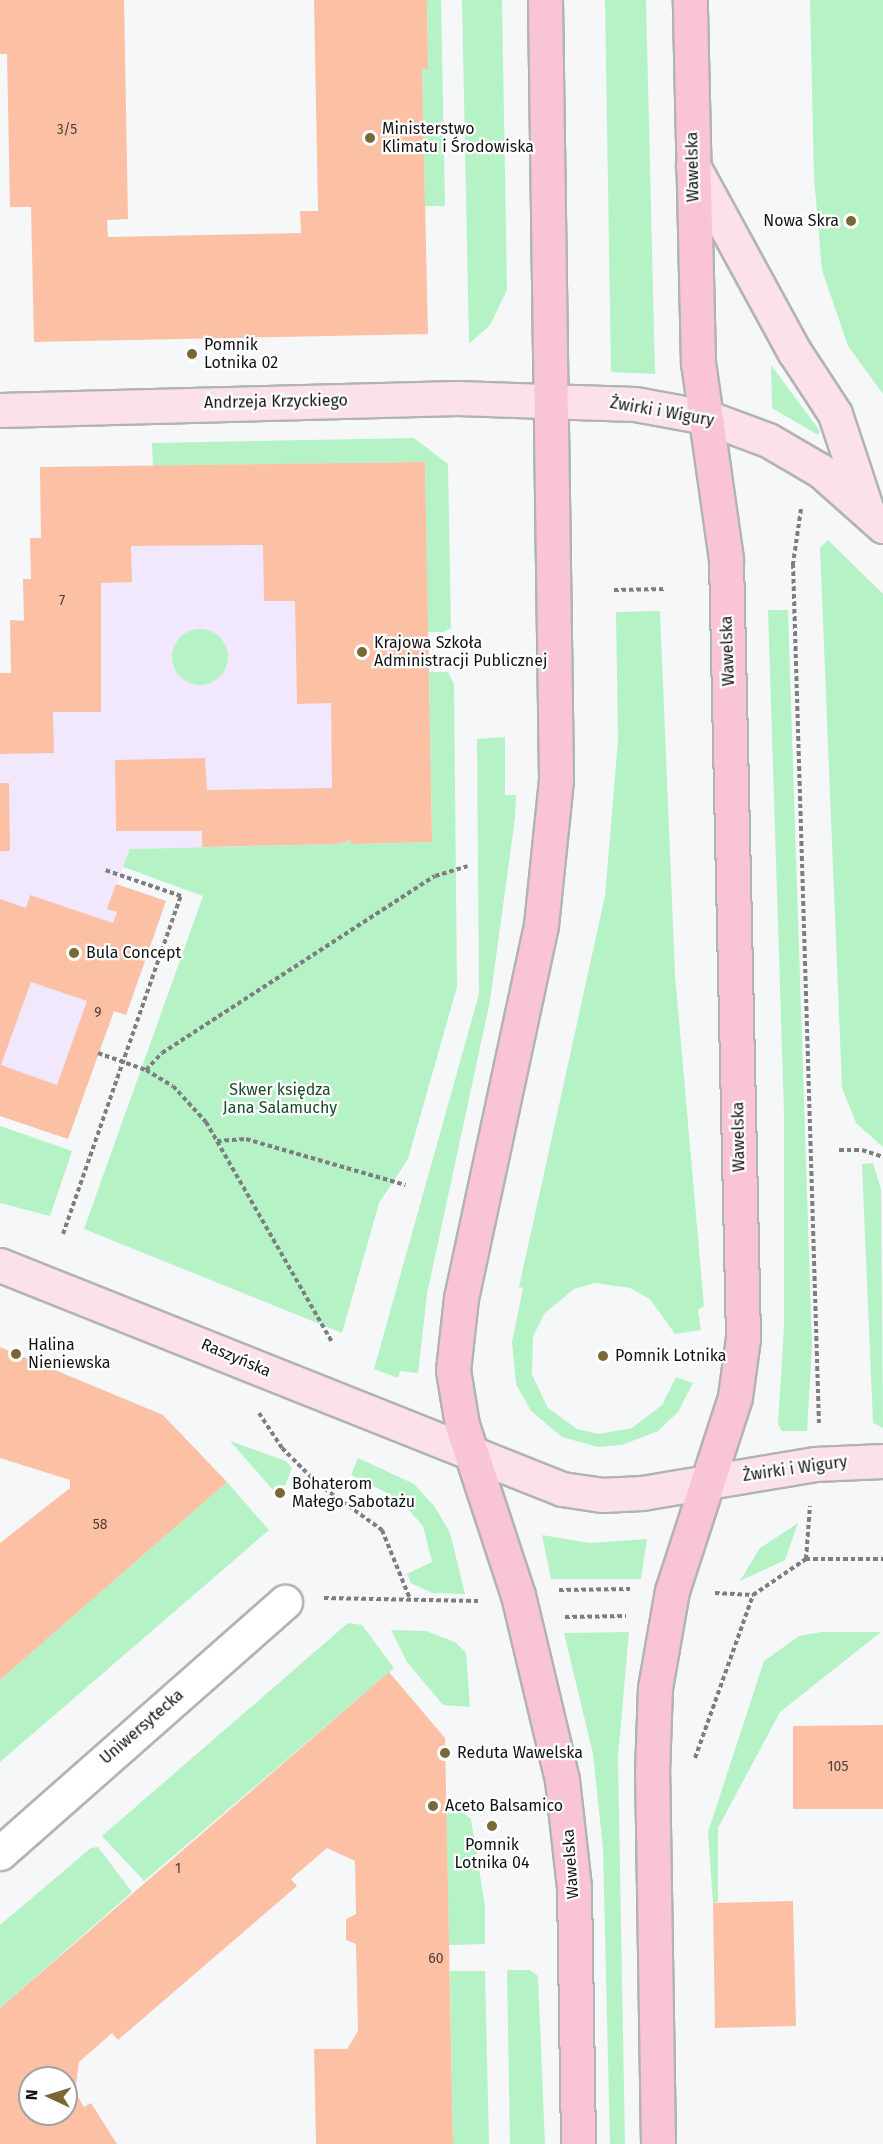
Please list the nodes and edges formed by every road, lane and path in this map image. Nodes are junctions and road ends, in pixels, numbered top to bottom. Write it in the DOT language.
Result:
graph roads {
  1 [pos="545,0"];
  2 [pos="690,0"];
  3 [pos="693,166"];
  4 [pos="552,399"];
  5 [pos="0,410"];
  6 [pos="706,417"];
  7 [pos="801,510"];
  8 [pos="875,517"];
  9 [pos="665,589"];
  10 [pos="614,590"];
  11 [pos="467,866"];
  12 [pos="105,870"];
  13 [pos="98,1053"];
  14 [pos="124,1062"];
  15 [pos="147,1070"];
  16 [pos="217,1141"];
  17 [pos="840,1150"];
  18 [pos="883,1157"];
  19 [pos="405,1185"];
  20 [pos="63,1234"];
  21 [pos="0,1265"];
  22 [pos="332,1342"];
  23 [pos="231,1356"];
  24 [pos="818,1432"];
  25 [pos="470,1455"];
  26 [pos="883,1461"];
  27 [pos="708,1483"];
  28 [pos="809,1514"];
  29 [pos="883,1558"];
  30 [pos="806,1559"];
  31 [pos="639,1589"];
  32 [pos="552,1590"];
  33 [pos="730,1594"];
  34 [pos="753,1595"];
  35 [pos="410,1599"];
  36 [pos="472,1601"];
  37 [pos="285,1602"];
  38 [pos="633,1616"];
  39 [pos="559,1617"];
  40 [pos="692,1763"];
  41 [pos="0,1852"];
  42 [pos="578,2144"];
  43 [pos="658,2144"];
  1 -- 4 [label="main road"];
  2 -- 3 [label="main road, Wawelska"];
  3 -- 6 [label="main road, Wawelska"];
  3 -- 8 [label="main road"];
  4 -- 5 [label="main road, Andrzeja Krzyckiego"];
  4 -- 6 [label="main road, Żwirki i Wigury"];
  4 -- 25 [label="main road, Wawelska"];
  6 -- 8 [label="main road, Żwirki i Wigury"];
  6 -- 27 [label="main road, Wawelska"];
  7 -- 24 [label="path"];
  9 -- 10 [label="path"];
  11 -- 15 [label="path"];
  12 -- 14 [label="path"];
  13 -- 14 [label="path"];
  14 -- 15 [label="path"];
  14 -- 20 [label="path"];
  15 -- 16 [label="path"];
  16 -- 19 [label="path"];
  16 -- 22 [label="path"];
  17 -- 18 [label="path"];
  21 -- 23 [label="main road, Raszyńska"];
  23 -- 25 [label="main road, Raszyńska"];
  23 -- 35 [label="path"];
  25 -- 27 [label="main road, Raszyńska"];
  25 -- 42 [label="main road, Wawelska"];
  26 -- 27 [label="main road, Żwirki i Wigury"];
  27 -- 43 [label="main road"];
  28 -- 30 [label="path"];
  29 -- 30 [label="path"];
  30 -- 34 [label="path"];
  31 -- 32 [label="path"];
  33 -- 34 [label="path"];
  34 -- 40 [label="path"];
  35 -- 36 [label="path"];
  35 -- 37 [label="path"];
  37 -- 41 [label="street, Uniwersytecka"];
  38 -- 39 [label="path"];
}
